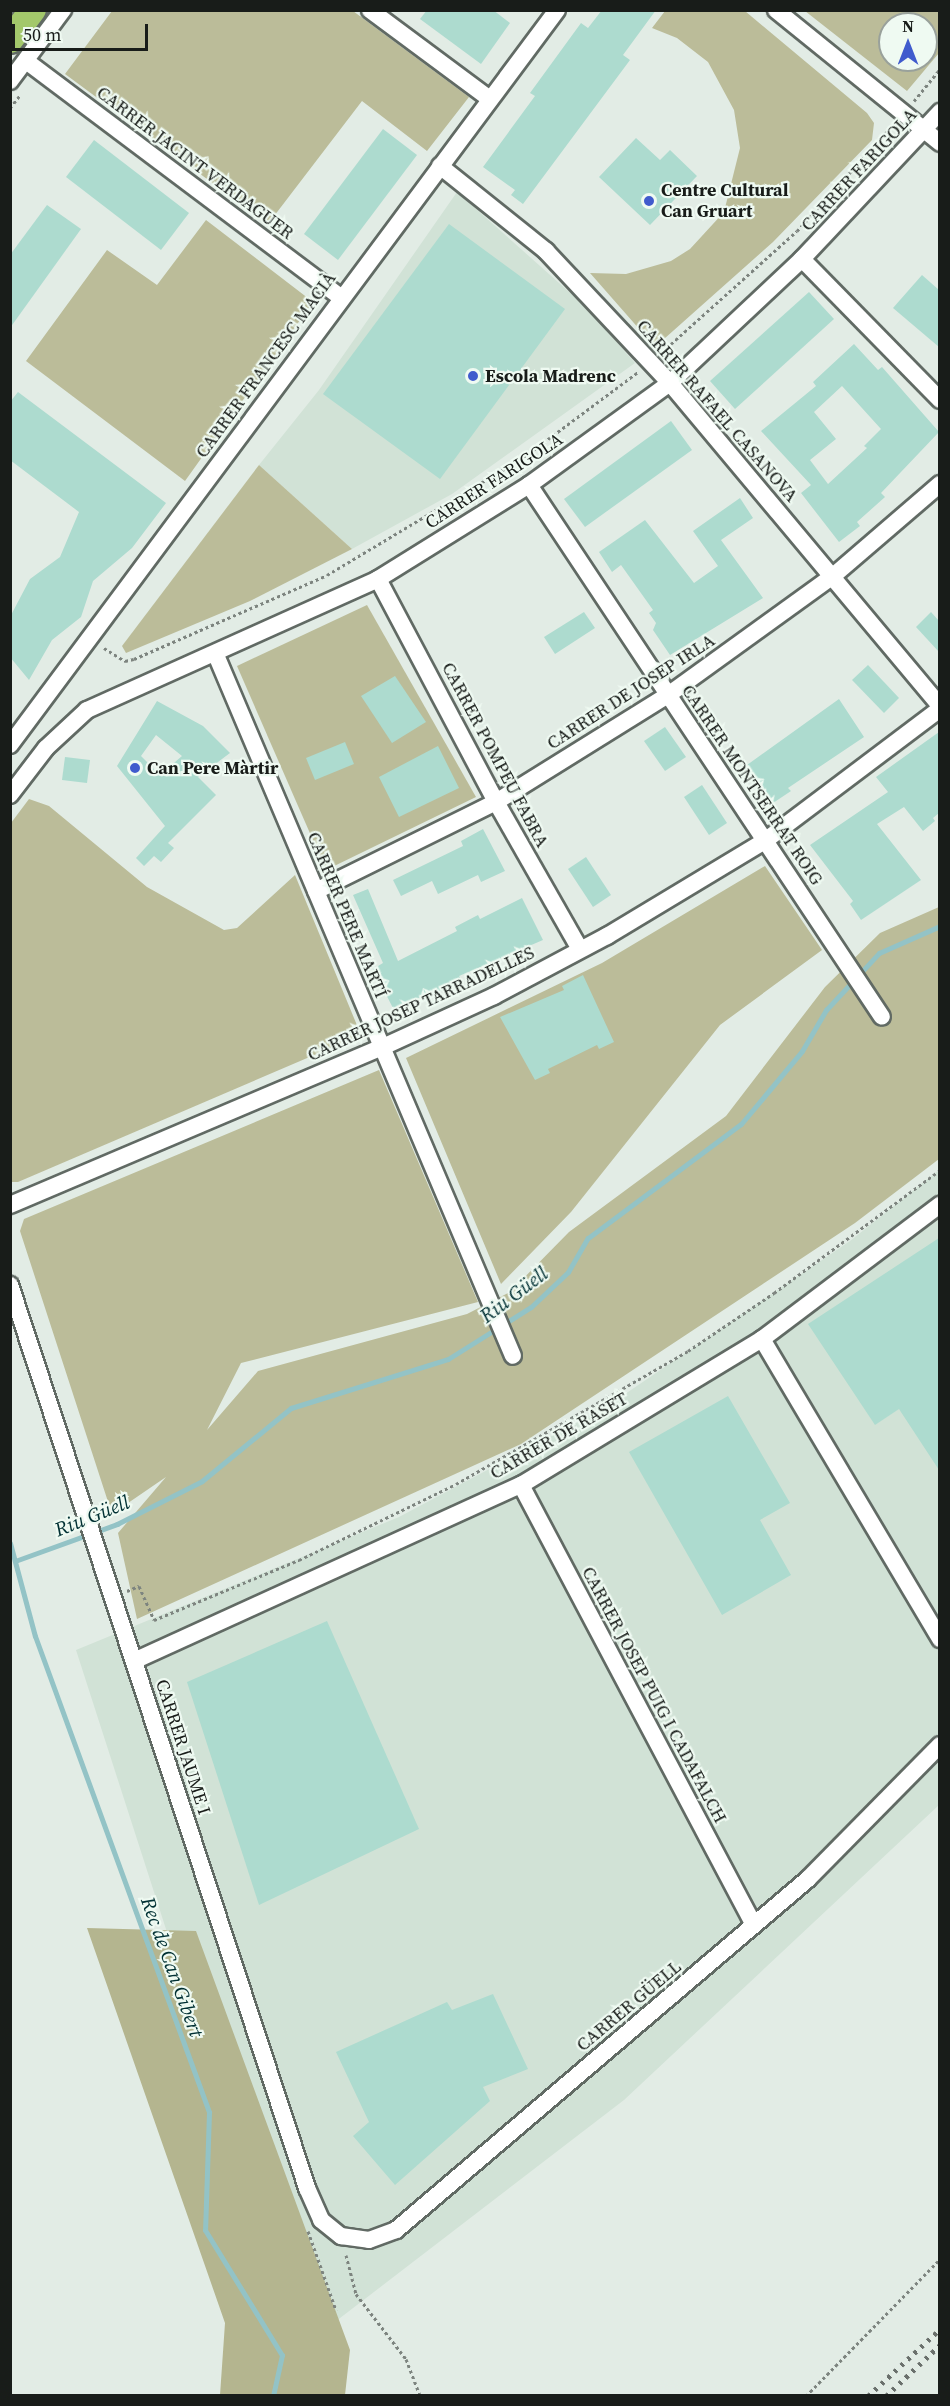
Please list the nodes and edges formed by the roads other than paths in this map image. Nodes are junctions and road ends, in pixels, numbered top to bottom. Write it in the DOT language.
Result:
graph roads {
  1 [pos="33,10"];
  2 [pos="63,10"];
  3 [pos="370,10"];
  4 [pos="557,10"];
  5 [pos="776,10"];
  6 [pos="10,40"];
  7 [pos="26,61"];
  8 [pos="10,81"];
  9 [pos="490,99"];
  10 [pos="939,112"];
  11 [pos="924,131"];
  12 [pos="939,143"];
  13 [pos="440,166"];
  14 [pos="802,259"];
  15 [pos="340,297"];
  16 [pos="670,382"];
  17 [pos="939,400"];
  18 [pos="939,484"];
  19 [pos="529,485"];
  20 [pos="833,576"];
  21 [pos="378,579"];
  22 [pos="216,655"];
  23 [pos="668,695"];
  24 [pos="939,708"];
  25 [pos="10,746"];
  26 [pos="10,795"];
  27 [pos="496,802"];
  28 [pos="766,840"];
  29 [pos="316,891"];
  30 [pos="580,949"];
  31 [pos="882,1017"];
  32 [pos="383,1047"];
  33 [pos="10,1205"];
  34 [pos="939,1205"];
  35 [pos="10,1285"];
  36 [pos="762,1339"];
  37 [pos="513,1356"];
  38 [pos="521,1485"];
  39 [pos="939,1639"];
  40 [pos="134,1661"];
  41 [pos="939,1745"];
  42 [pos="753,1923"];
  43 [pos="341,2236"];
  1 -- 6 [label="main road"];
  2 -- 7 [label="street"];
  3 -- 9 [label="street"];
  4 -- 9 [label="street, CARRER FRANCESC MACIÀ"];
  5 -- 11 [label="street"];
  7 -- 8 [label="street"];
  7 -- 15 [label="street, CARRER JACINT VERDAGUER"];
  9 -- 13 [label="street, CARRER FRANCESC MACIÀ"];
  10 -- 11 [label="street, CARRER FARIGOLA"];
  11 -- 12 [label="street"];
  11 -- 14 [label="street, CARRER FARIGOLA"];
  13 -- 15 [label="street, CARRER FRANCESC MACIÀ"];
  13 -- 16 [label="street, CARRER RAFAEL CASANOVA"];
  14 -- 16 [label="street, CARRER FARIGOLA"];
  14 -- 17 [label="street"];
  15 -- 25 [label="street, CARRER FRANCESC MACIÀ"];
  16 -- 19 [label="street, CARRER FARIGOLA"];
  16 -- 20 [label="street, CARRER RAFAEL CASANOVA"];
  18 -- 20 [label="street, CARRER DE JOSEP IRLA"];
  19 -- 21 [label="street, CARRER FARIGOLA"];
  19 -- 23 [label="street, CARRER MONTSERRAT ROIG"];
  20 -- 23 [label="street, CARRER DE JOSEP IRLA"];
  20 -- 24 [label="street, CARRER RAFAEL CASANOVA"];
  21 -- 22 [label="street, CARRER FARIGOLA"];
  21 -- 27 [label="street, CARRER POMPEU FABRA"];
  22 -- 26 [label="street, CARRER FARIGOLA"];
  22 -- 29 [label="street, CARRER PERE MARTÍ"];
  23 -- 27 [label="street, CARRER DE JOSEP IRLA"];
  23 -- 28 [label="street, CARRER MONTSERRAT ROIG"];
  24 -- 28 [label="street, CARRER JOSEP TARRADELLES"];
  27 -- 29 [label="street, CARRER DE JOSEP IRLA"];
  27 -- 30 [label="street, CARRER POMPEU FABRA"];
  28 -- 30 [label="street, CARRER JOSEP TARRADELLES"];
  28 -- 31 [label="street, CARRER MONTSERRAT ROIG"];
  29 -- 32 [label="street, CARRER PERE MARTÍ"];
  30 -- 32 [label="street, CARRER JOSEP TARRADELLES"];
  32 -- 33 [label="street, CARRER JOSEP TARRADELLES"];
  32 -- 37 [label="street, CARRER PERE MARTÍ"];
  34 -- 36 [label="street, CARRER DE RASET"];
  35 -- 40 [label="street, CARRER JAUME I"];
  36 -- 38 [label="street, CARRER DE RASET"];
  36 -- 39 [label="street"];
  38 -- 40 [label="street, CARRER DE RASET"];
  38 -- 42 [label="street, CARRER JOSEP PUIG I CADAFALCH"];
  40 -- 43 [label="street, CARRER JAUME I"];
  41 -- 42 [label="street, CARRER GÜELL"];
  42 -- 43 [label="street, CARRER GÜELL"];
}
